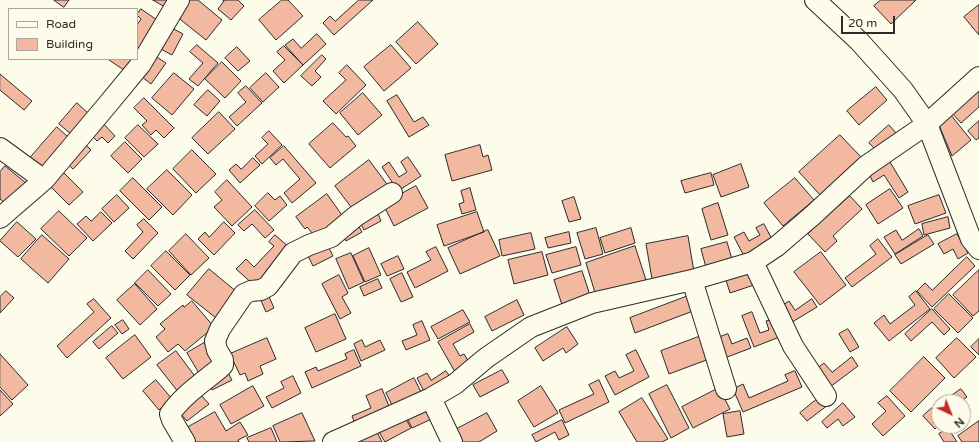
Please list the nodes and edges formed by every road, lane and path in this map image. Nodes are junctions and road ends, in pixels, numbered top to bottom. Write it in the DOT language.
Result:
graph roads {
  1 [pos="179,0"];
  2 [pos="815,0"];
  3 [pos="979,76"];
  4 [pos="927,124"];
  5 [pos="0,148"];
  6 [pos="44,180"];
  7 [pos="392,193"];
  8 [pos="0,218"];
  9 [pos="979,249"];
  10 [pos="753,262"];
  11 [pos="692,280"];
  12 [pos="726,389"];
  13 [pos="826,396"];
  14 [pos="431,398"];
  15 [pos="185,442"];
  16 [pos="332,442"];
  17 [pos="452,442"];
  1 -- 6 [label="street"];
  2 -- 4 [label="street"];
  3 -- 4 [label="street"];
  4 -- 9 [label="street"];
  4 -- 10 [label="street"];
  5 -- 6 [label="street"];
  6 -- 8 [label="street"];
  7 -- 15 [label="street"];
  10 -- 11 [label="street"];
  10 -- 13 [label="street"];
  11 -- 12 [label="street"];
  11 -- 14 [label="street"];
  14 -- 16 [label="street"];
  14 -- 17 [label="street"];
}
